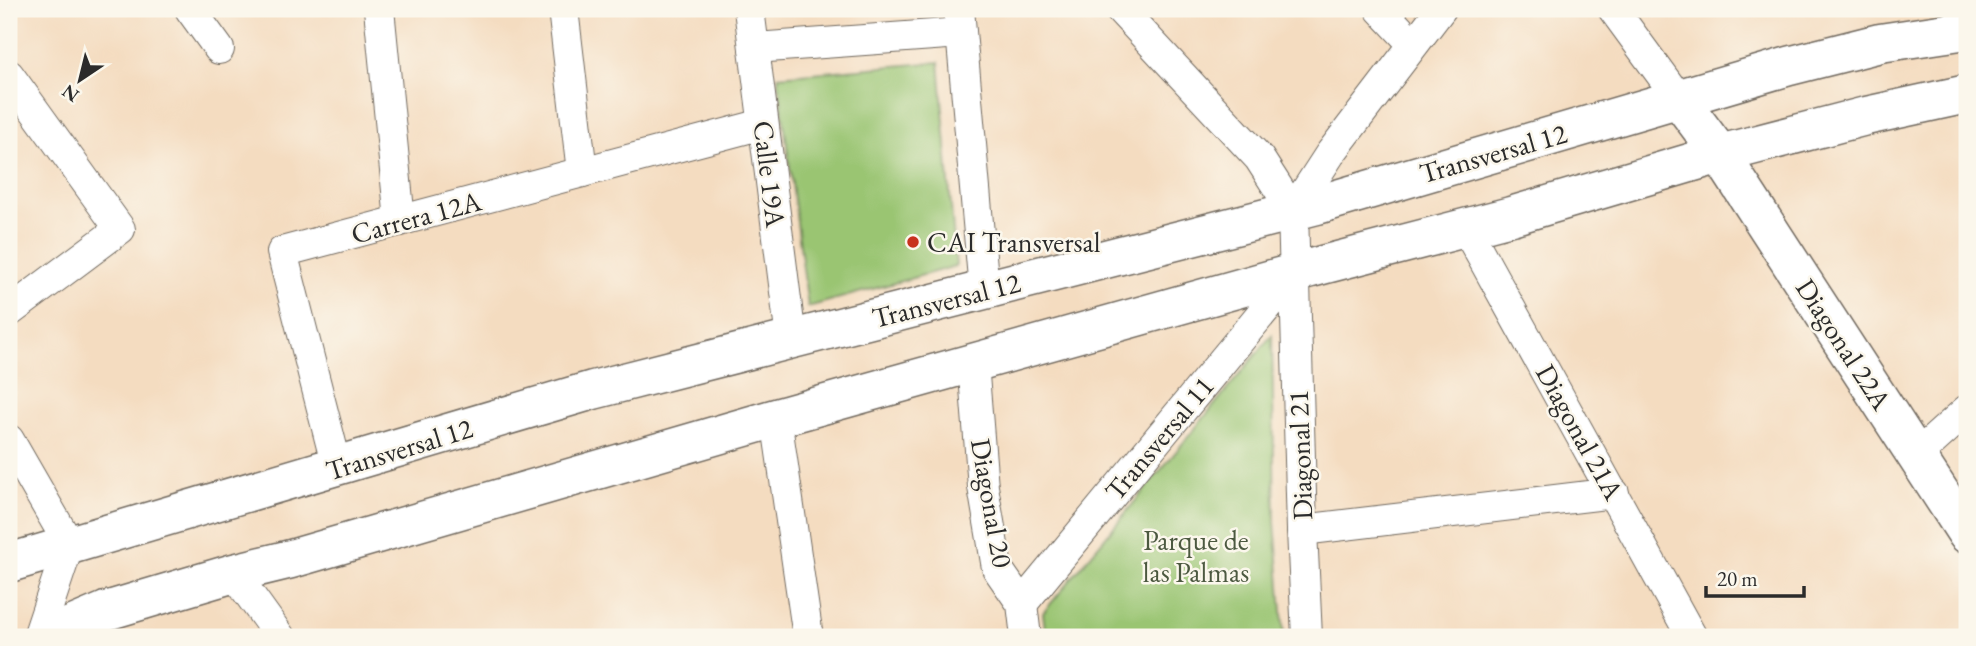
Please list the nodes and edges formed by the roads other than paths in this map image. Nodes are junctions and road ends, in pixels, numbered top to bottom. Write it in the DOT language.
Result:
graph roads {
  1 [pos="190,9"];
  2 [pos="379,9"];
  3 [pos="563,9"];
  4 [pos="749,9"];
  5 [pos="1120,9"];
  6 [pos="1380,9"];
  7 [pos="1441,9"];
  8 [pos="1613,9"];
  9 [pos="960,21"];
  10 [pos="1967,30"];
  11 [pos="1413,44"];
  12 [pos="754,48"];
  13 [pos="219,49"];
  14 [pos="9,75"];
  15 [pos="1967,94"];
  16 [pos="1679,99"];
  17 [pos="763,124"];
  18 [pos="1720,154"];
  19 [pos="582,172"];
  20 [pos="1293,211"];
  21 [pos="400,221"];
  22 [pos="1466,228"];
  23 [pos="1295,273"];
  24 [pos="984,290"];
  25 [pos="9,312"];
  26 [pos="791,339"];
  27 [pos="973,363"];
  28 [pos="1967,410"];
  29 [pos="776,418"];
  30 [pos="9,440"];
  31 [pos="1916,456"];
  32 [pos="337,467"];
  33 [pos="1614,493"];
  34 [pos="1302,530"];
  35 [pos="1967,534"];
  36 [pos="69,544"];
  37 [pos="9,563"];
  38 [pos="234,573"];
  39 [pos="1022,604"];
  40 [pos="800,635"];
  41 [pos="38,637"];
  42 [pos="45,637"];
  43 [pos="280,637"];
  44 [pos="1026,637"];
  45 [pos="1307,637"];
  46 [pos="1692,637"];
  1 -- 13 [label="street"];
  2 -- 21 [label="street"];
  3 -- 19 [label="street"];
  4 -- 12 [label="street, Calle 19A"];
  5 -- 20 [label="street"];
  6 -- 11 [label="street"];
  7 -- 11 [label="street"];
  8 -- 16 [label="street"];
  9 -- 12 [label="street"];
  9 -- 24 [label="street"];
  10 -- 16 [label="main road, Transversal 12"];
  11 -- 20 [label="street"];
  12 -- 17 [label="street, Calle 19A"];
  14 -- 25 [label="street"];
  15 -- 18 [label="main road"];
  16 -- 18 [label="main road, Diagonal 22A"];
  16 -- 20 [label="main road, Transversal 12"];
  17 -- 19 [label="street, Carrera 12A"];
  17 -- 26 [label="street, Calle 19A"];
  18 -- 22 [label="main road"];
  18 -- 31 [label="main road, Diagonal 22A"];
  19 -- 21 [label="street, Carrera 12A"];
  20 -- 23 [label="street, Diagonal 21"];
  20 -- 24 [label="main road, Transversal 12"];
  21 -- 32 [label="street, Carrera 12A"];
  22 -- 23 [label="main road"];
  22 -- 33 [label="street, Diagonal 21A"];
  23 -- 27 [label="main road"];
  23 -- 34 [label="street, Diagonal 21"];
  23 -- 39 [label="street, Transversal 11"];
  24 -- 26 [label="main road, Transversal 12"];
  26 -- 32 [label="main road, Transversal 12"];
  27 -- 29 [label="main road"];
  27 -- 39 [label="street, Diagonal 20"];
  28 -- 31 [label="street"];
  29 -- 38 [label="main road"];
  29 -- 40 [label="street"];
  30 -- 36 [label="street"];
  31 -- 35 [label="main road, Diagonal 22A"];
  32 -- 36 [label="main road, Transversal 12"];
  33 -- 34 [label="street"];
  33 -- 46 [label="street, Diagonal 21A"];
  34 -- 45 [label="street, Diagonal 21"];
  36 -- 37 [label="main road, Transversal 12"];
  36 -- 41 [label="street"];
  38 -- 42 [label="main road"];
  38 -- 43 [label="street"];
  39 -- 44 [label="street, Diagonal 20"];
}
